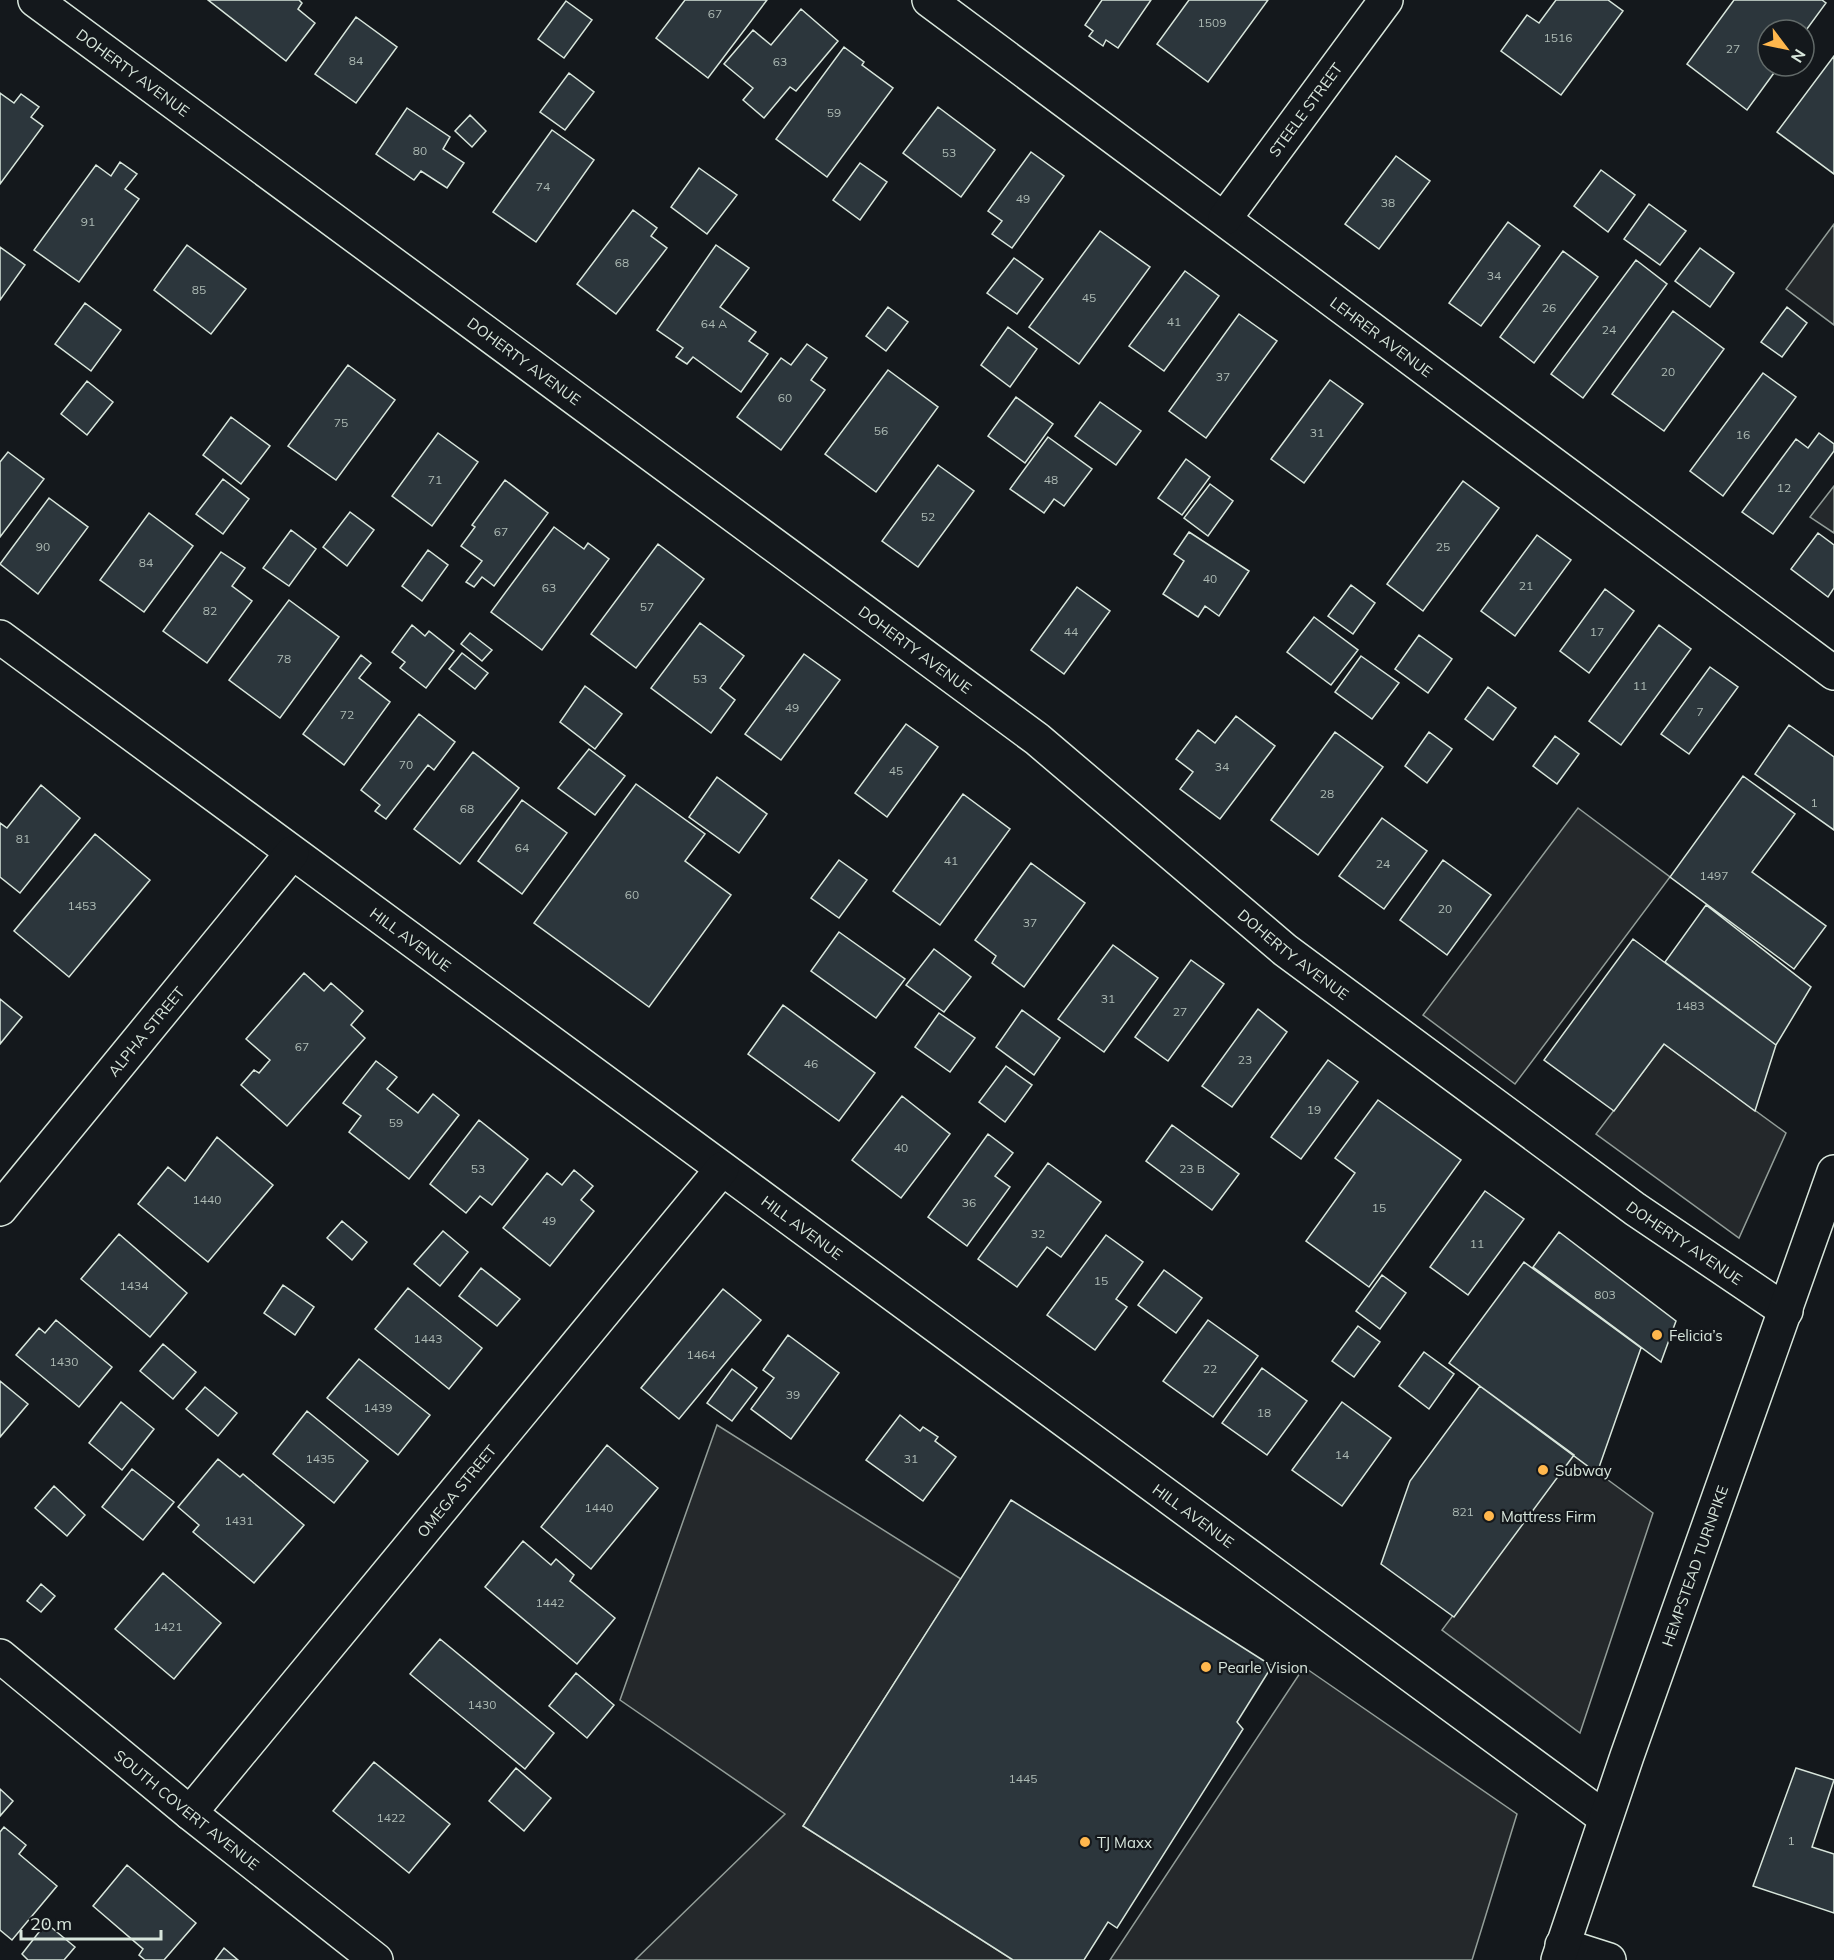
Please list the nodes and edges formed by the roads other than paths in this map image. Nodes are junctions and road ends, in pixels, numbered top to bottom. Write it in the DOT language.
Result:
graph roads {
  1 [pos="35,0"];
  2 [pos="929,0"];
  3 [pos="1386,0"];
  4 [pos="1225,218"];
  5 [pos="0,637"];
  6 [pos="1834,673"];
  7 [pos="292,853"];
  8 [pos="722,1169"];
  9 [pos="1834,1172"];
  10 [pos="0,1209"];
  11 [pos="1786,1311"];
  12 [pos="0,1656"];
  13 [pos="190,1813"];
  14 [pos="1605,1818"];
  15 [pos="1560,1952"];
  16 [pos="376,1960"];
  17 [pos="1609,1960"];
  1 -- 11 [label="street, DOHERTY AVENUE"];
  2 -- 4 [label="street, LEHRER AVENUE"];
  3 -- 4 [label="street, STEELE STREET"];
  4 -- 6 [label="street, LEHRER AVENUE"];
  5 -- 7 [label="street, HILL AVENUE"];
  7 -- 8 [label="street, HILL AVENUE"];
  7 -- 10 [label="street, ALPHA STREET"];
  8 -- 13 [label="street, OMEGA STREET"];
  8 -- 14 [label="street, HILL AVENUE"];
  9 -- 11 [label="street, HEMPSTEAD TURNPIKE"];
  11 -- 14 [label="street, HEMPSTEAD TURNPIKE"];
  12 -- 13 [label="street, SOUTH COVERT AVENUE"];
  13 -- 16 [label="street, SOUTH COVERT AVENUE"];
  14 -- 15 [label="street, HEMPSTEAD TURNPIKE"];
  15 -- 17 [label="street"];
}
